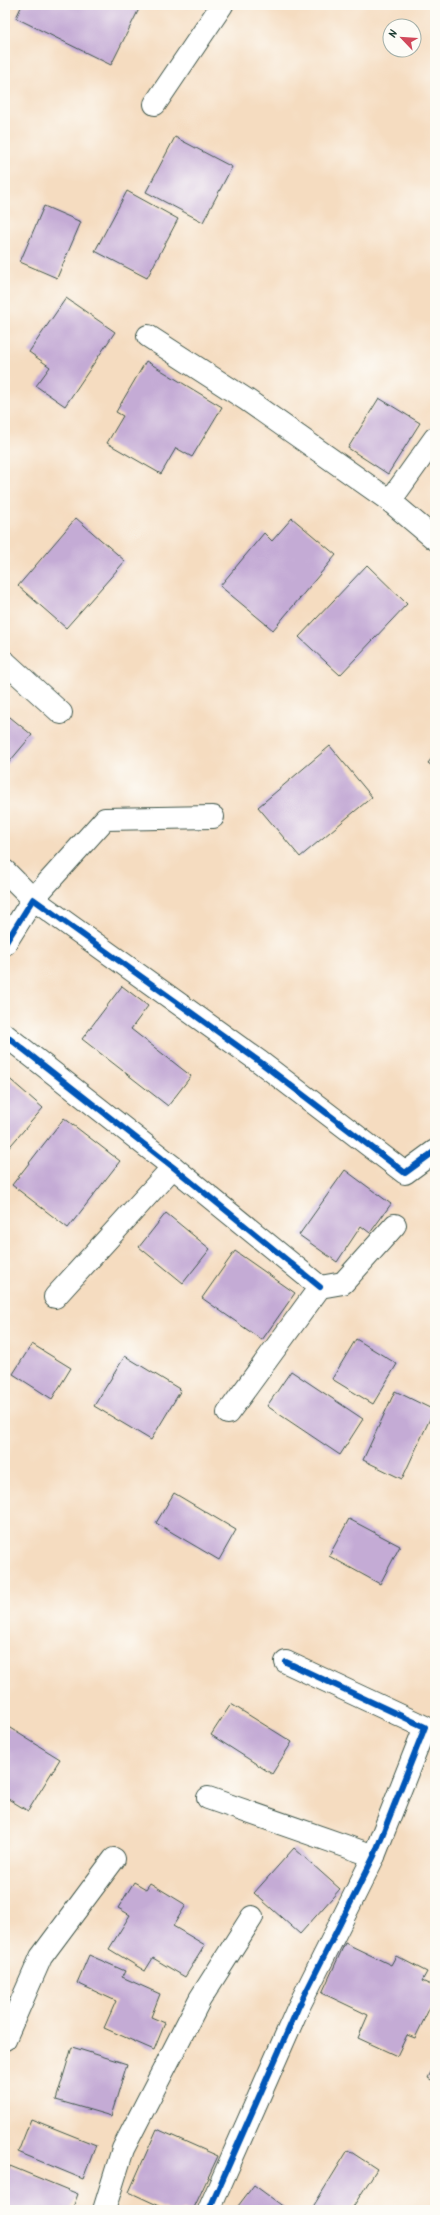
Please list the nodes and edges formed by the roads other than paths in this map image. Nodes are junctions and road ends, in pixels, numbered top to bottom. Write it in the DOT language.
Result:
graph roads {
  1 [pos="222,5"];
  2 [pos="155,104"];
  3 [pos="148,336"];
  4 [pos="435,438"];
  5 [pos="390,501"];
  6 [pos="435,539"];
  7 [pos="5,662"];
  8 [pos="61,714"];
  9 [pos="212,817"];
  10 [pos="5,870"];
  11 [pos="33,898"];
  12 [pos="5,944"];
  13 [pos="5,1035"];
  14 [pos="435,1151"];
  15 [pos="173,1167"];
  16 [pos="395,1225"];
  17 [pos="320,1287"];
  18 [pos="55,1297"];
  19 [pos="228,1413"];
  20 [pos="286,1662"];
  21 [pos="208,1798"];
  22 [pos="374,1856"];
  23 [pos="114,1859"];
  24 [pos="252,1917"];
  25 [pos="5,2039"];
  26 [pos="104,2210"];
  27 [pos="209,2210"];
  1 -- 2 [label="street"];
  3 -- 5 [label="street"];
  4 -- 5 [label="street"];
  5 -- 6 [label="street"];
  7 -- 8 [label="street"];
  9 -- 11 [label="street"];
  10 -- 11 [label="street"];
  11 -- 12 [label="street"];
  11 -- 14 [label="street"];
  13 -- 15 [label="street"];
  15 -- 17 [label="street"];
  15 -- 18 [label="street"];
  16 -- 17 [label="street"];
  17 -- 19 [label="street"];
  20 -- 22 [label="street"];
  21 -- 22 [label="street"];
  22 -- 27 [label="street"];
  23 -- 25 [label="street"];
  24 -- 26 [label="street"];
}
